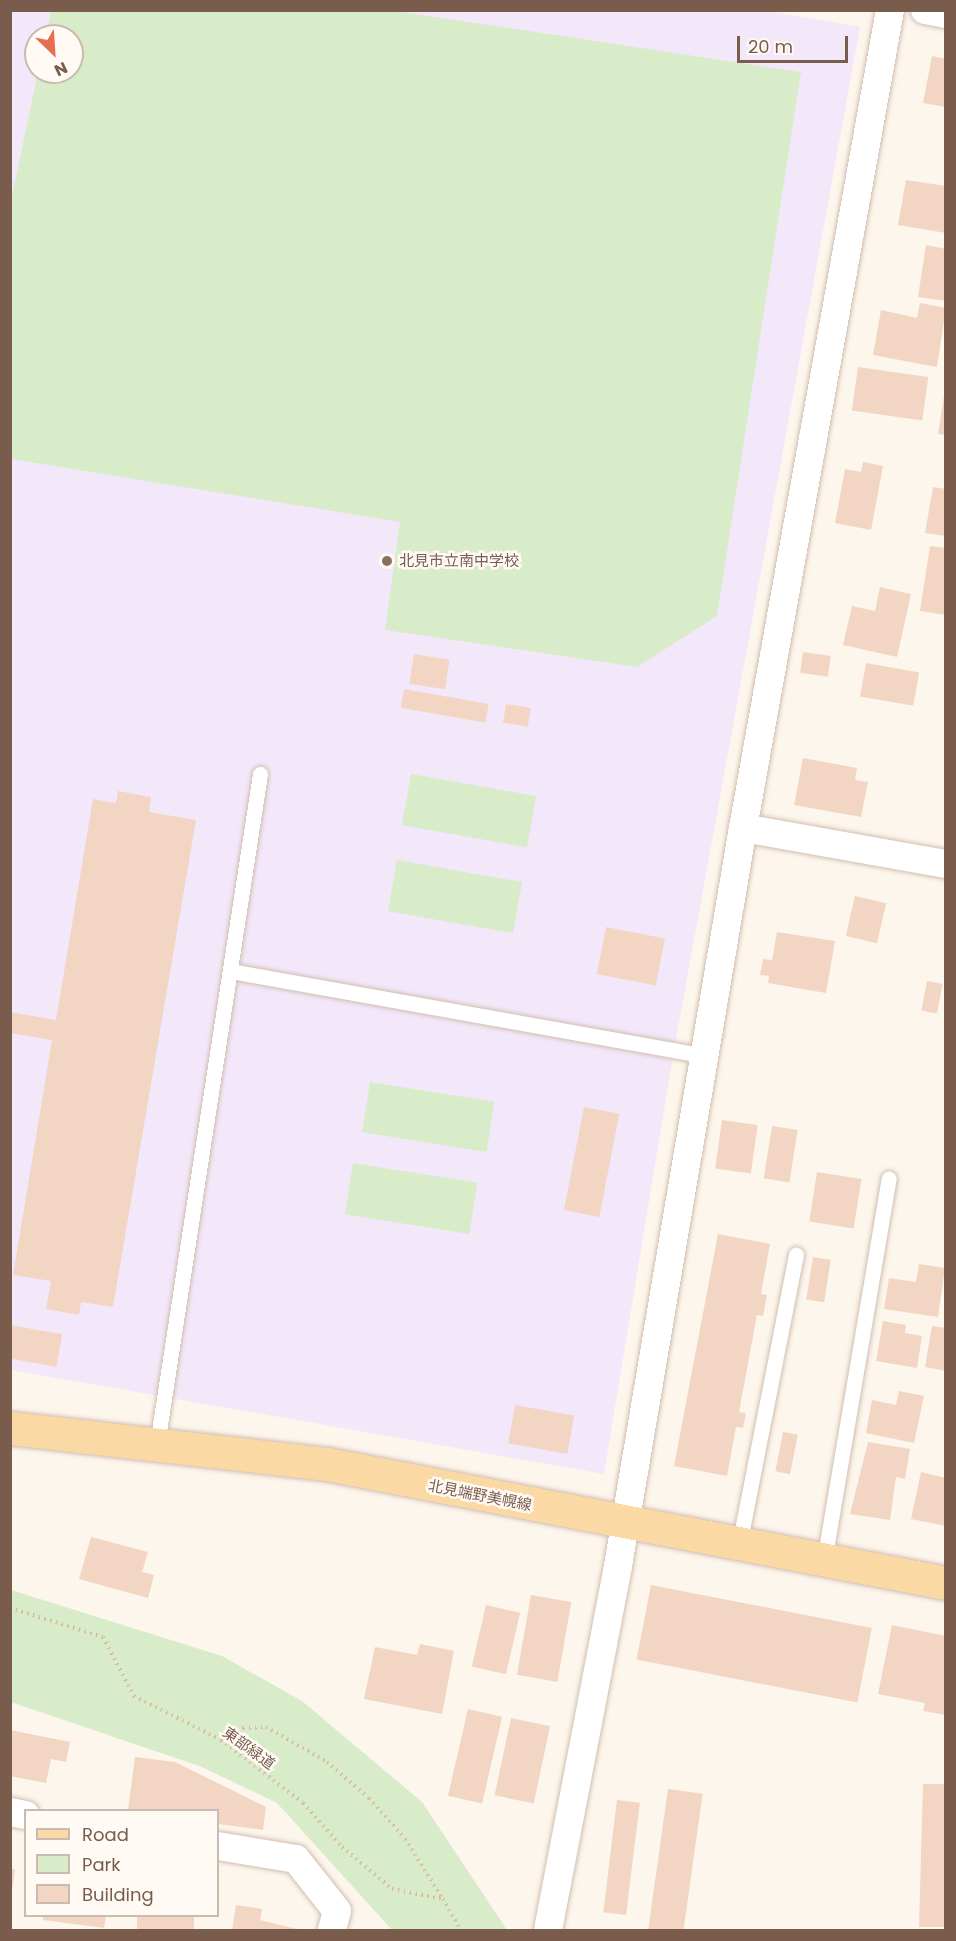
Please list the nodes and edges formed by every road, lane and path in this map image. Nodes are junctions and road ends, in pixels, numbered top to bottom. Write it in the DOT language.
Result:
graph roads {
  1 [pos="890,10"];
  2 [pos="925,10"];
  3 [pos="945,14"];
  4 [pos="260,774"];
  5 [pos="744,828"];
  6 [pos="945,864"];
  7 [pos="230,970"];
  8 [pos="705,1056"];
  9 [pos="890,1178"];
  10 [pos="796,1255"];
  11 [pos="10,1428"];
  12 [pos="157,1444"];
  13 [pos="625,1524"];
  14 [pos="739,1545"];
  15 [pos="824,1561"];
  16 [pos="945,1583"];
  17 [pos="10,1608"];
  18 [pos="221,1740"];
  19 [pos="219,1846"];
  20 [pos="443,1899"];
  21 [pos="332,1930"];
  22 [pos="461,1930"];
  23 [pos="548,1930"];
  1 -- 5 [label="street"];
  2 -- 3 [label="street"];
  4 -- 7 [label="lane"];
  5 -- 6 [label="street"];
  5 -- 8 [label="street"];
  7 -- 8 [label="lane"];
  7 -- 12 [label="lane"];
  8 -- 13 [label="street"];
  9 -- 15 [label="lane"];
  10 -- 14 [label="lane"];
  11 -- 12 [label="main road, 北見端野美幌線"];
  12 -- 13 [label="main road, 北見端野美幌線"];
  13 -- 14 [label="main road, 北見端野美幌線"];
  13 -- 23 [label="street"];
  14 -- 15 [label="main road, 北見端野美幌線"];
  15 -- 16 [label="main road, 北見端野美幌線"];
  17 -- 18 [label="path, 東部緑道"];
  18 -- 20 [label="path, 東部緑道"];
  18 -- 20 [label="path"];
  19 -- 21 [label="street"];
  20 -- 22 [label="path"];
}
